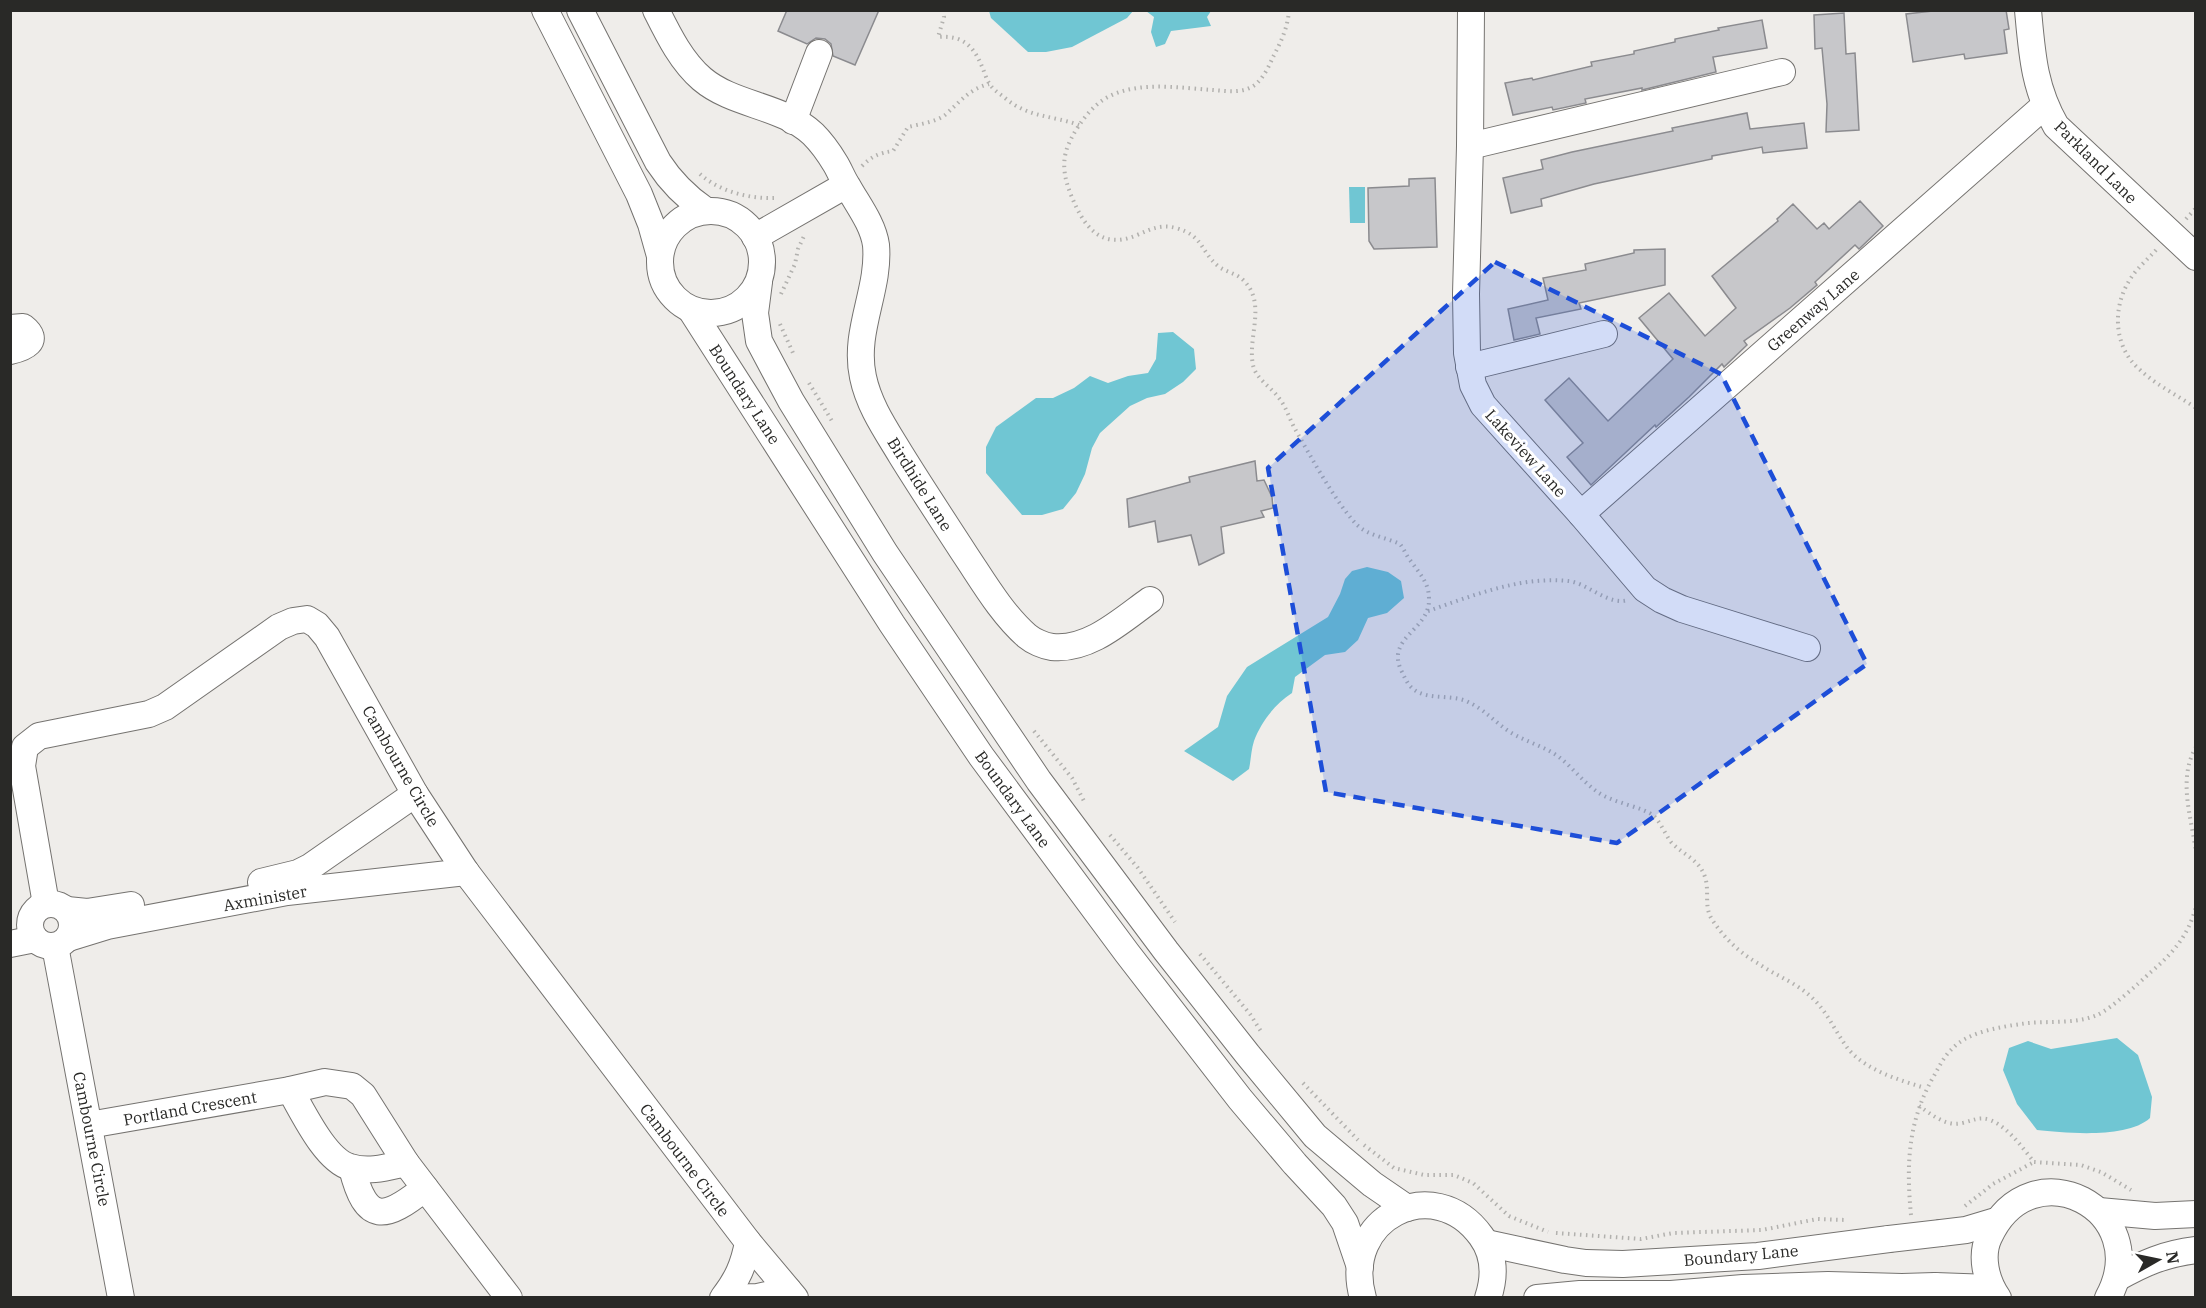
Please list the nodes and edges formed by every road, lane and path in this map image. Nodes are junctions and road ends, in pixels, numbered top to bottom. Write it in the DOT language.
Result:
graph roads {
  1 [pos="545,10"];
  2 [pos="580,10"];
  3 [pos="656,10"];
  4 [pos="943,10"];
  5 [pos="1289,10"];
  6 [pos="1471,10"];
  7 [pos="2028,10"];
  8 [pos="819,53"];
  9 [pos="1782,72"];
  10 [pos="989,84"];
  11 [pos="2044,106"];
  12 [pos="793,121"];
  13 [pos="1079,125"];
  14 [pos="1470,146"];
  15 [pos="698,172"];
  16 [pos="846,185"];
  17 [pos="807,207"];
  18 [pos="705,210"];
  19 [pos="2171,234"];
  20 [pos="755,237"];
  21 [pos="660,256"];
  22 [pos="2196,257"];
  23 [pos="759,282"];
  24 [pos="777,303"];
  25 [pos="691,310"];
  26 [pos="779,322"];
  27 [pos="10,328"];
  28 [pos="1604,334"];
  29 [pos="10,351"];
  30 [pos="798,363"];
  31 [pos="1468,367"];
  32 [pos="808,382"];
  33 [pos="2196,408"];
  34 [pos="836,429"];
  35 [pos="1581,514"];
  36 [pos="1646,589"];
  37 [pos="1150,600"];
  38 [pos="1428,611"];
  39 [pos="1807,648"];
  40 [pos="1032,728"];
  41 [pos="2196,747"];
  42 [pos="416,794"];
  43 [pos="1089,809"];
  44 [pos="1103,826"];
  45 [pos="2196,853"];
  46 [pos="466,872"];
  47 [pos="2196,906"];
  48 [pos="1179,927"];
  49 [pos="40,928"];
  50 [pos="1193,945"];
  51 [pos="1265,1039"];
  52 [pos="1297,1077"];
  53 [pos="1925,1088"];
  54 [pos="290,1090"];
  55 [pos="1919,1106"];
  56 [pos="89,1125"];
  57 [pos="2034,1162"];
  58 [pos="406,1163"];
  59 [pos="352,1168"];
  60 [pos="425,1188"];
  61 [pos="2134,1190"];
  62 [pos="1407,1208"];
  63 [pos="2099,1211"];
  64 [pos="1956,1213"];
  65 [pos="2196,1214"];
  66 [pos="1921,1215"];
  67 [pos="1911,1217"];
  68 [pos="1854,1221"];
  69 [pos="1996,1221"];
  70 [pos="1894,1228"];
  71 [pos="748,1242"];
  72 [pos="1486,1243"];
  73 [pos="2196,1250"];
  74 [pos="1357,1288"];
  75 [pos="2112,1288"];
  76 [pos="1994,1293"];
  77 [pos="791,1294"];
  78 [pos="121,1298"];
  79 [pos="509,1298"];
  80 [pos="723,1298"];
  81 [pos="728,1298"];
  82 [pos="1488,1298"];
  83 [pos="1537,1298"];
  1 -- 21 [label="street"];
  2 -- 18 [label="street"];
  3 -- 12 [label="street, Birdhide Lane"];
  4 -- 10 [label="path"];
  5 -- 13 [label="path"];
  6 -- 14 [label="street, Lakeview Lane"];
  7 -- 11 [label="street, Parkland Lane"];
  8 -- 12 [label="street"];
  9 -- 14 [label="street"];
  10 -- 13 [label="path"];
  10 -- 16 [label="path"];
  11 -- 19 [label="street, Parkland Lane"];
  11 -- 35 [label="street, Greenway Lane"];
  12 -- 16 [label="street, Birdhide Lane"];
  13 -- 38 [label="path"];
  14 -- 31 [label="street, Lakeview Lane"];
  15 -- 17 [label="path"];
  16 -- 17 [label="street"];
  16 -- 37 [label="street, Birdhide Lane"];
  17 -- 20 [label="street"];
  17 -- 24 [label="path"];
  18 -- 20 [label="street"];
  18 -- 21 [label="street"];
  19 -- 22 [label="street, Parkland Lane"];
  19 -- 33 [label="path"];
  20 -- 23 [label="street"];
  21 -- 25 [label="street"];
  23 -- 25 [label="street"];
  23 -- 62 [label="street, Boundary Lane"];
  25 -- 74 [label="street, Boundary Lane"];
  26 -- 30 [label="path"];
  27 -- 29 [label="street"];
  28 -- 31 [label="street"];
  31 -- 35 [label="street, Lakeview Lane"];
  32 -- 34 [label="path"];
  35 -- 36 [label="street, Lakeview Lane"];
  36 -- 38 [label="path"];
  36 -- 39 [label="street, Lakeview Lane"];
  38 -- 53 [label="path"];
  40 -- 43 [label="path"];
  41 -- 45 [label="path"];
  42 -- 46 [label="street, Cambourne Circle"];
  42 -- 49 [label="street, Axminister"];
  42 -- 49 [label="street, Cambourne Circle"];
  44 -- 48 [label="path"];
  46 -- 49 [label="street, Axminister"];
  46 -- 71 [label="street, Cambourne Circle"];
  47 -- 53 [label="path"];
  49 -- 56 [label="street, Cambourne Circle"];
  50 -- 51 [label="path"];
  52 -- 68 [label="path"];
  53 -- 55 [label="path"];
  54 -- 56 [label="street, Portland Crescent"];
  54 -- 58 [label="street, Portland Crescent"];
  54 -- 59 [label="street"];
  55 -- 57 [label="path"];
  55 -- 67 [label="path"];
  56 -- 78 [label="street, Cambourne Circle"];
  57 -- 61 [label="path"];
  57 -- 64 [label="path"];
  58 -- 59 [label="street"];
  58 -- 60 [label="street, Portland Crescent"];
  59 -- 60 [label="street"];
  60 -- 79 [label="street, Portland Crescent"];
  62 -- 72 [label="street"];
  62 -- 74 [label="street"];
  63 -- 65 [label="street"];
  63 -- 69 [label="street"];
  63 -- 75 [label="street"];
  66 -- 67 [label="path"];
  67 -- 70 [label="path"];
  69 -- 70 [label="street, Boundary Lane, bridge"];
  69 -- 76 [label="street"];
  70 -- 72 [label="street, Boundary Lane"];
  71 -- 77 [label="street, Cambourne Circle"];
  71 -- 80 [label="street"];
  72 -- 82 [label="street"];
  73 -- 75 [label="street"];
  76 -- 83 [label="street, Boundary Lane, bridge"];
  77 -- 81 [label="street"];
}
